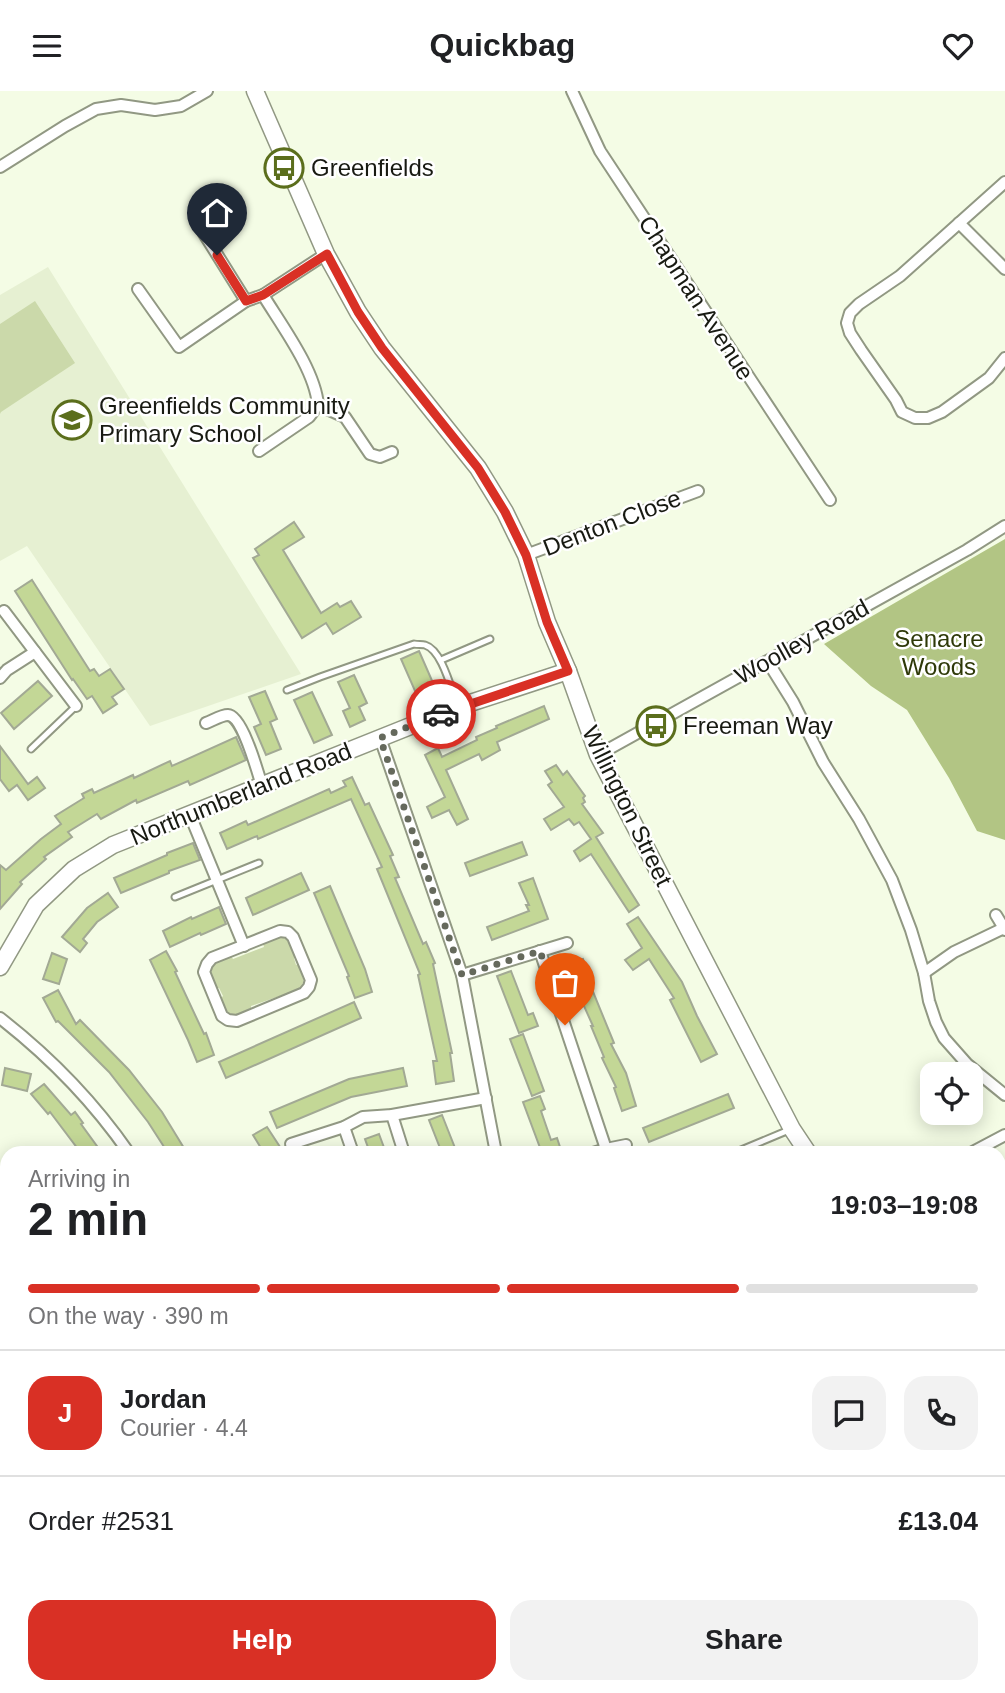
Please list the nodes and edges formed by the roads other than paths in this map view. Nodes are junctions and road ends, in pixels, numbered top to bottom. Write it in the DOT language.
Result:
graph roads {
  1 [pos="207,91"];
  2 [pos="255,91"];
  3 [pos="572,91"];
  4 [pos="0,167"];
  5 [pos="1005,182"];
  6 [pos="237,206"];
  7 [pos="959,223"];
  8 [pos="327,254"];
  9 [pos="1005,269"];
  10 [pos="138,289"];
  11 [pos="263,295"];
  12 [pos="246,301"];
  13 [pos="1005,358"];
  14 [pos="318,405"];
  15 [pos="259,451"];
  16 [pos="392,452"];
  17 [pos="698,491"];
  18 [pos="830,500"];
  19 [pos="1005,526"];
  20 [pos="526,555"];
  21 [pos="4,611"];
  22 [pos="490,639"];
  23 [pos="35,652"];
  24 [pos="441,660"];
  25 [pos="768,662"];
  26 [pos="568,671"];
  27 [pos="0,678"];
  28 [pos="287,690"];
  29 [pos="76,706"];
  30 [pos="458,707"];
  31 [pos="206,723"];
  32 [pos="380,738"];
  33 [pos="31,749"];
  34 [pos="598,755"];
  35 [pos="262,786"];
  36 [pos="190,815"];
  37 [pos="259,863"];
  38 [pos="216,880"];
  39 [pos="175,897"];
  40 [pos="996,915"];
  41 [pos="1004,929"];
  42 [pos="567,943"];
  43 [pos="244,946"];
  44 [pos="540,951"];
  45 [pos="0,967"];
  46 [pos="924,972"];
  47 [pos="462,975"];
  48 [pos="0,1018"];
  49 [pos="1005,1095"];
  50 [pos="486,1098"];
  51 [pos="392,1115"];
  52 [pos="344,1127"];
  53 [pos="792,1129"];
  54 [pos="1005,1135"];
  55 [pos="291,1144"];
  56 [pos="626,1145"];
  57 [pos="124,1146"];
  58 [pos="351,1146"];
  59 [pos="402,1146"];
  60 [pos="495,1146"];
  61 [pos="605,1146"];
  62 [pos="621,1146"];
  63 [pos="751,1146"];
  64 [pos="803,1146"];
  65 [pos="984,1146"];
  1 -- 4 [label="street"];
  2 -- 8 [label="street, Willington Street"];
  3 -- 18 [label="street, Chapman Avenue"];
  5 -- 7 [label="street"];
  6 -- 12 [label="street"];
  7 -- 9 [label="street"];
  7 -- 13 [label="street"];
  8 -- 11 [label="street"];
  8 -- 20 [label="street, Willington Street"];
  10 -- 12 [label="street"];
  11 -- 12 [label="street"];
  11 -- 14 [label="street"];
  14 -- 15 [label="street"];
  14 -- 16 [label="street"];
  17 -- 20 [label="street, Denton Close"];
  19 -- 25 [label="street, Woolley Road"];
  20 -- 26 [label="street, Willington Street"];
  21 -- 23 [label="street"];
  22 -- 24 [label="lane"];
  23 -- 27 [label="street"];
  23 -- 29 [label="street"];
  24 -- 28 [label="lane"];
  24 -- 30 [label="lane"];
  25 -- 34 [label="street, Woolley Road"];
  25 -- 46 [label="street"];
  26 -- 30 [label="street, Northumberland Road"];
  26 -- 34 [label="street, Willington Street"];
  29 -- 33 [label="lane"];
  30 -- 32 [label="street, Northumberland Road"];
  31 -- 35 [label="street"];
  32 -- 35 [label="street, Northumberland Road"];
  32 -- 47 [label="street"];
  34 -- 53 [label="street, Willington Street"];
  35 -- 36 [label="street, Northumberland Road"];
  36 -- 38 [label="street"];
  36 -- 45 [label="street, Northumberland Road"];
  37 -- 38 [label="lane"];
  38 -- 39 [label="lane"];
  38 -- 43 [label="street"];
  40 -- 41 [label="street"];
  41 -- 46 [label="street"];
  42 -- 44 [label="street"];
  43 -- 43 [label="street"];
  44 -- 47 [label="street"];
  44 -- 61 [label="street"];
  46 -- 49 [label="street"];
  47 -- 50 [label="street"];
  48 -- 57 [label="street"];
  50 -- 51 [label="street"];
  50 -- 60 [label="street"];
  51 -- 52 [label="street"];
  51 -- 59 [label="street"];
  52 -- 55 [label="street"];
  52 -- 58 [label="street"];
  53 -- 63 [label="lane"];
  53 -- 64 [label="street, Willington Street"];
  54 -- 65 [label="street"];
  56 -- 62 [label="street"];
}
